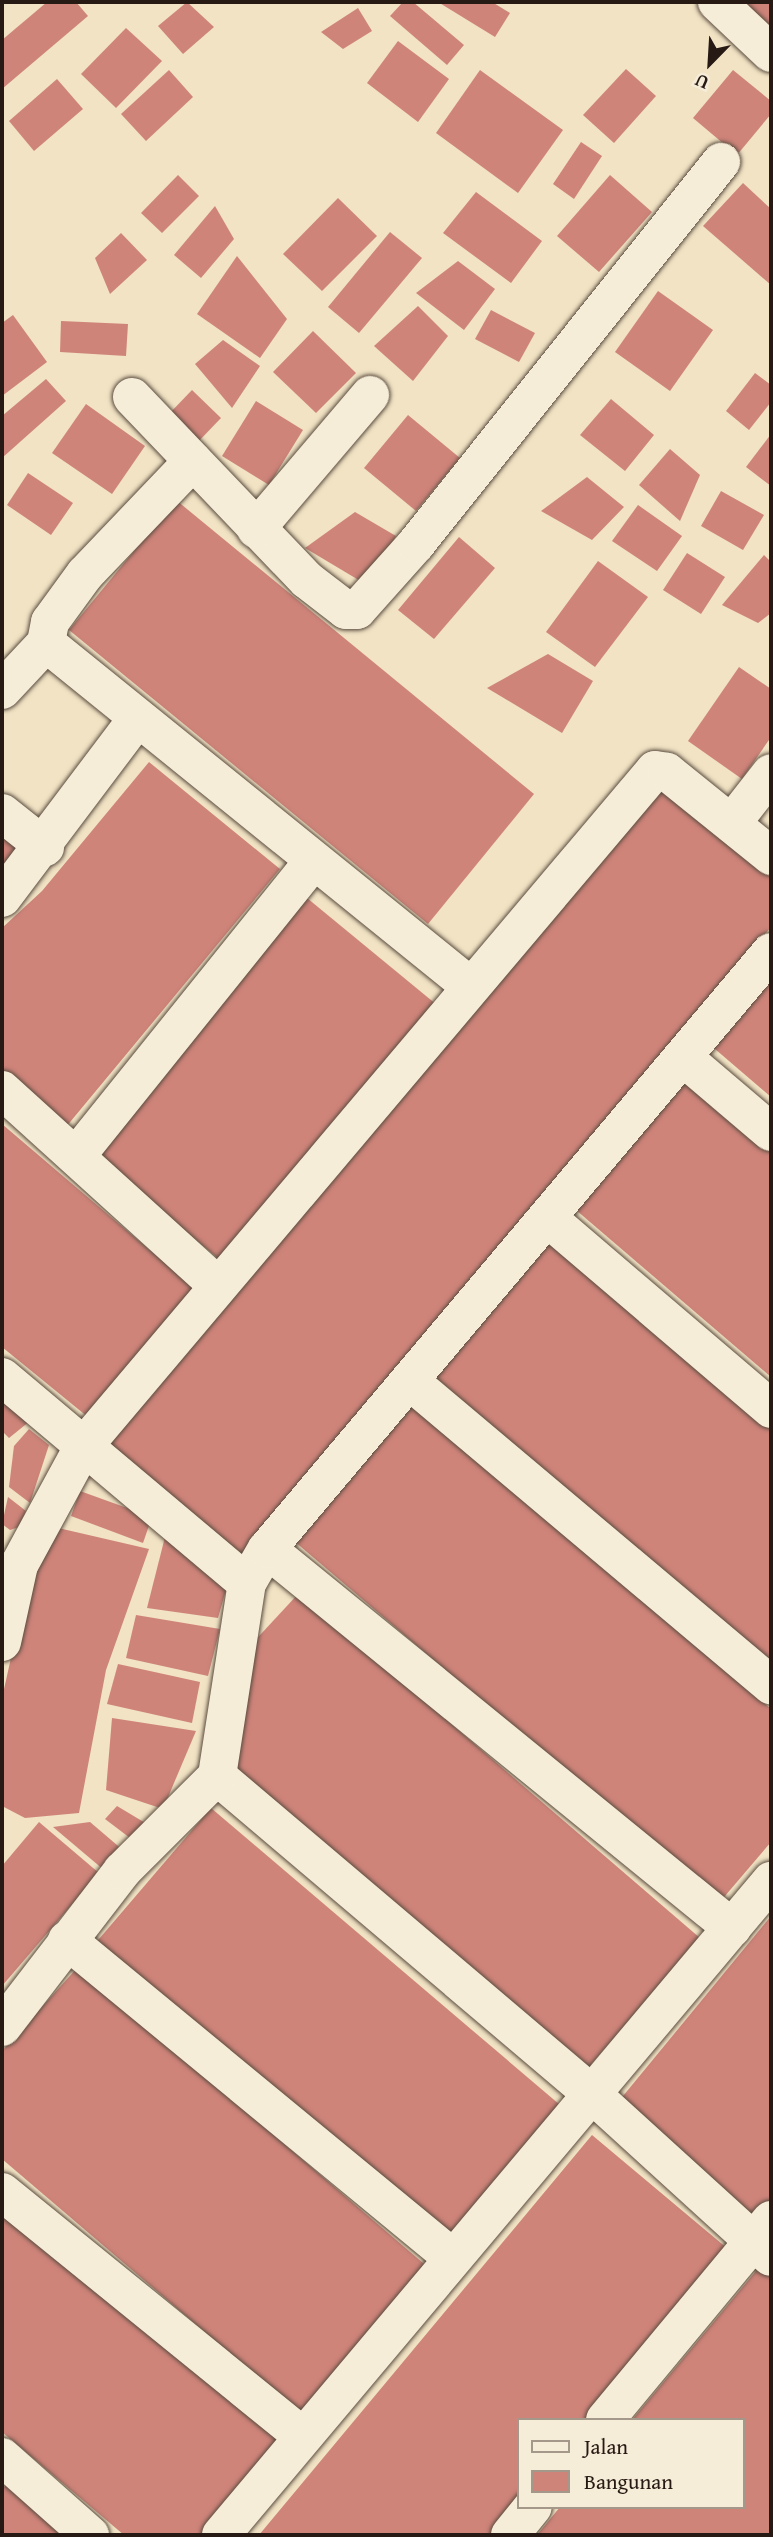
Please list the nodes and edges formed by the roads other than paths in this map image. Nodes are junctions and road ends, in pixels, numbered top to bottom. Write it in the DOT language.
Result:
graph roads {
  1 [pos="718,2"];
  2 [pos="771,53"];
  3 [pos="721,162"];
  4 [pos="370,395"];
  5 [pos="132,397"];
  6 [pos="193,461"];
  7 [pos="256,529"];
  8 [pos="46,643"];
  9 [pos="2,690"];
  10 [pos="137,719"];
  11 [pos="771,773"];
  12 [pos="2,813"];
  13 [pos="732,823"];
  14 [pos="45,847"];
  15 [pos="771,856"];
  16 [pos="313,861"];
  17 [pos="2,898"];
  18 [pos="771,952"];
  19 [pos="470,986"];
  20 [pos="684,1058"];
  21 [pos="2,1090"];
  22 [pos="771,1132"];
  23 [pos="78,1155"];
  24 [pos="550,1220"];
  25 [pos="217,1285"];
  26 [pos="2,1377"];
  27 [pos="411,1381"];
  28 [pos="771,1409"];
  29 [pos="83,1447"];
  30 [pos="267,1549"];
  31 [pos="247,1583"];
  32 [pos="3,1626"];
  33 [pos="771,1685"];
  34 [pos="217,1776"];
  35 [pos="771,1881"];
  36 [pos="732,1928"];
  37 [pos="67,1940"];
  38 [pos="2,2027"];
  39 [pos="594,2096"];
  40 [pos="2,2192"];
  41 [pos="765,2239"];
  42 [pos="452,2257"];
  43 [pos="608,2418"];
  44 [pos="302,2437"];
  45 [pos="4,2463"];
  46 [pos="531,2509"];
  47 [pos="90,2535"];
  48 [pos="221,2535"];
  49 [pos="510,2535"];
  1 -- 2 [label="street"];
  3 -- 7 [label="street"];
  4 -- 7 [label="street"];
  5 -- 6 [label="street"];
  6 -- 7 [label="street"];
  6 -- 8 [label="street"];
  8 -- 9 [label="street"];
  8 -- 10 [label="street"];
  10 -- 14 [label="street"];
  10 -- 16 [label="street"];
  11 -- 13 [label="street"];
  12 -- 14 [label="street"];
  13 -- 15 [label="street"];
  13 -- 19 [label="street"];
  14 -- 17 [label="street"];
  16 -- 19 [label="street"];
  16 -- 23 [label="street"];
  18 -- 20 [label="street"];
  19 -- 25 [label="street"];
  20 -- 22 [label="street"];
  20 -- 24 [label="street"];
  21 -- 23 [label="street"];
  23 -- 25 [label="street"];
  24 -- 27 [label="street"];
  24 -- 28 [label="street"];
  25 -- 29 [label="street"];
  26 -- 29 [label="street"];
  27 -- 30 [label="street"];
  27 -- 33 [label="street"];
  29 -- 31 [label="street"];
  29 -- 32 [label="street"];
  30 -- 31 [label="street"];
  30 -- 36 [label="street"];
  31 -- 34 [label="street"];
  34 -- 37 [label="street"];
  34 -- 39 [label="street"];
  35 -- 36 [label="street"];
  36 -- 39 [label="street"];
  37 -- 38 [label="street"];
  37 -- 42 [label="street"];
  39 -- 41 [label="street"];
  39 -- 42 [label="street"];
  40 -- 44 [label="street"];
  41 -- 43 [label="street"];
  42 -- 44 [label="street"];
  44 -- 48 [label="street"];
  45 -- 47 [label="street"];
  46 -- 49 [label="street"];
}
